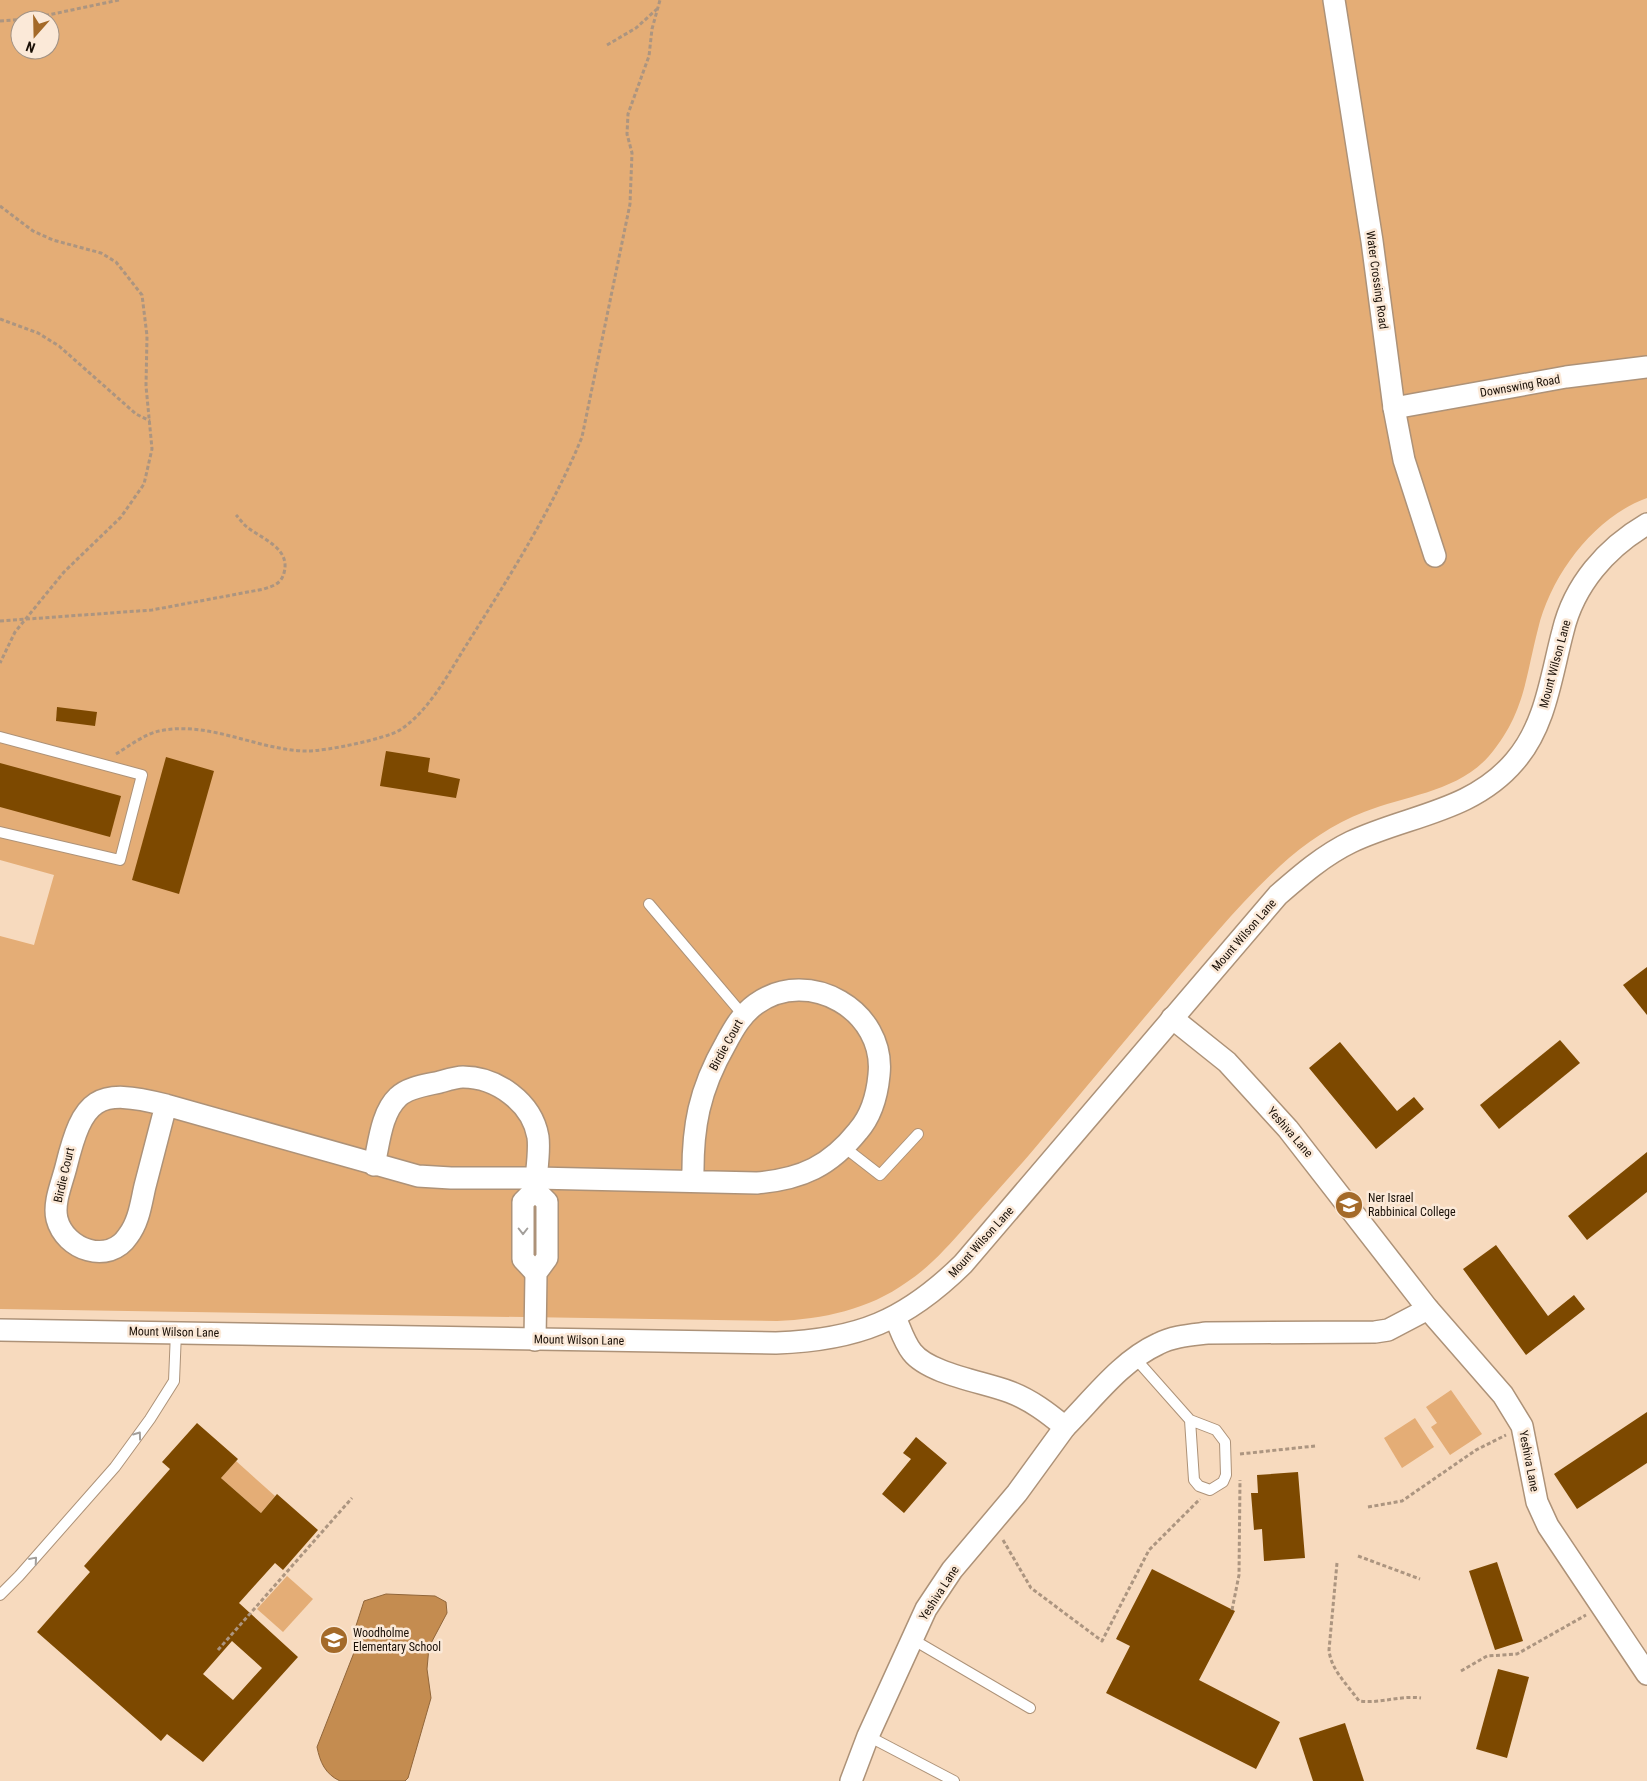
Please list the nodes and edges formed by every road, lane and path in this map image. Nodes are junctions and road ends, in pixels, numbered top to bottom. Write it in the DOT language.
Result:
graph roads {
  1 [pos="118,0"];
  2 [pos="660,0"];
  3 [pos="1334,0"];
  4 [pos="657,9"];
  5 [pos="0,21"];
  6 [pos="607,46"];
  7 [pos="0,206"];
  8 [pos="0,319"];
  9 [pos="1647,367"];
  10 [pos="1394,408"];
  11 [pos="150,421"];
  12 [pos="236,515"];
  13 [pos="1647,524"];
  14 [pos="1435,556"];
  15 [pos="25,619"];
  16 [pos="0,621"];
  17 [pos="1,656"];
  18 [pos="0,663"];
  19 [pos="0,737"];
  20 [pos="99,764"];
  21 [pos="0,832"];
  22 [pos="649,904"];
  23 [pos="743,1015"];
  24 [pos="1172,1018"];
  25 [pos="166,1105"];
  26 [pos="918,1134"];
  27 [pos="844,1147"];
  28 [pos="374,1165"];
  29 [pos="693,1181"];
  30 [pos="535,1184"];
  31 [pos="1428,1309"];
  32 [pos="895,1317"];
  33 [pos="0,1330"];
  34 [pos="176,1332"];
  35 [pos="535,1340"];
  36 [pos="1135,1358"];
  37 [pos="1190,1420"];
  38 [pos="1065,1427"];
  39 [pos="1523,1430"];
  40 [pos="1315,1446"];
  41 [pos="1240,1462"];
  42 [pos="1240,1472"];
  43 [pos="352,1498"];
  44 [pos="1202,1498"];
  45 [pos="1368,1507"];
  46 [pos="1002,1537"];
  47 [pos="1358,1556"];
  48 [pos="1337,1563"];
  49 [pos="1420,1579"];
  50 [pos="0,1595"];
  51 [pos="1601,1606"];
  52 [pos="1232,1610"];
  53 [pos="912,1639"];
  54 [pos="218,1650"];
  55 [pos="1461,1671"];
  56 [pos="1647,1674"];
  57 [pos="1421,1698"];
  58 [pos="1030,1708"];
  59 [pos="868,1736"];
  60 [pos="851,1781"];
  61 [pos="954,1781"];
  1 -- 5 [label="path"];
  2 -- 4 [label="path"];
  3 -- 10 [label="street, Water Crossing Road"];
  4 -- 6 [label="path"];
  4 -- 20 [label="path"];
  7 -- 11 [label="path"];
  8 -- 11 [label="path"];
  9 -- 10 [label="street, Downswing Road"];
  10 -- 14 [label="street, Water Crossing Road"];
  11 -- 15 [label="path"];
  12 -- 15 [label="path"];
  13 -- 24 [label="street, Mount Wilson Lane"];
  15 -- 16 [label="path"];
  15 -- 17 [label="path"];
  17 -- 18 [label="path"];
  19 -- 20 [label="lane"];
  20 -- 21 [label="lane"];
  22 -- 23 [label="lane"];
  23 -- 27 [label="street, Birdie Court"];
  23 -- 29 [label="street, Birdie Court"];
  24 -- 31 [label="street, Yeshiva Lane"];
  24 -- 32 [label="street, Mount Wilson Lane"];
  25 -- 25 [label="street, Birdie Court"];
  25 -- 28 [label="street, Birdie Court"];
  26 -- 27 [label="lane"];
  27 -- 29 [label="street, Birdie Court"];
  28 -- 30 [label="street, Birdie Court"];
  28 -- 30 [label="street"];
  29 -- 30 [label="street, Birdie Court"];
  30 -- 35 [label="street"];
  31 -- 36 [label="street, Yeshiva Lane"];
  31 -- 39 [label="street, Yeshiva Lane"];
  32 -- 35 [label="street, Mount Wilson Lane"];
  32 -- 38 [label="street"];
  33 -- 34 [label="street, Mount Wilson Lane"];
  34 -- 35 [label="street, Mount Wilson Lane"];
  50 -- 34 [label="lane, one-way"];
  36 -- 37 [label="lane"];
  36 -- 38 [label="street, Yeshiva Lane"];
  37 -- 37 [label="lane"];
  38 -- 53 [label="street, Yeshiva Lane"];
  39 -- 45 [label="path"];
  39 -- 51 [label="street, Yeshiva Lane"];
  40 -- 41 [label="path"];
  42 -- 52 [label="path"];
  43 -- 54 [label="path"];
  44 -- 46 [label="path"];
  47 -- 49 [label="path"];
  48 -- 57 [label="path"];
  51 -- 55 [label="path"];
  51 -- 56 [label="street, Yeshiva Lane"];
  53 -- 58 [label="lane"];
  53 -- 59 [label="street, Yeshiva Lane"];
  59 -- 60 [label="street, Yeshiva Lane"];
  59 -- 61 [label="lane"];
}
